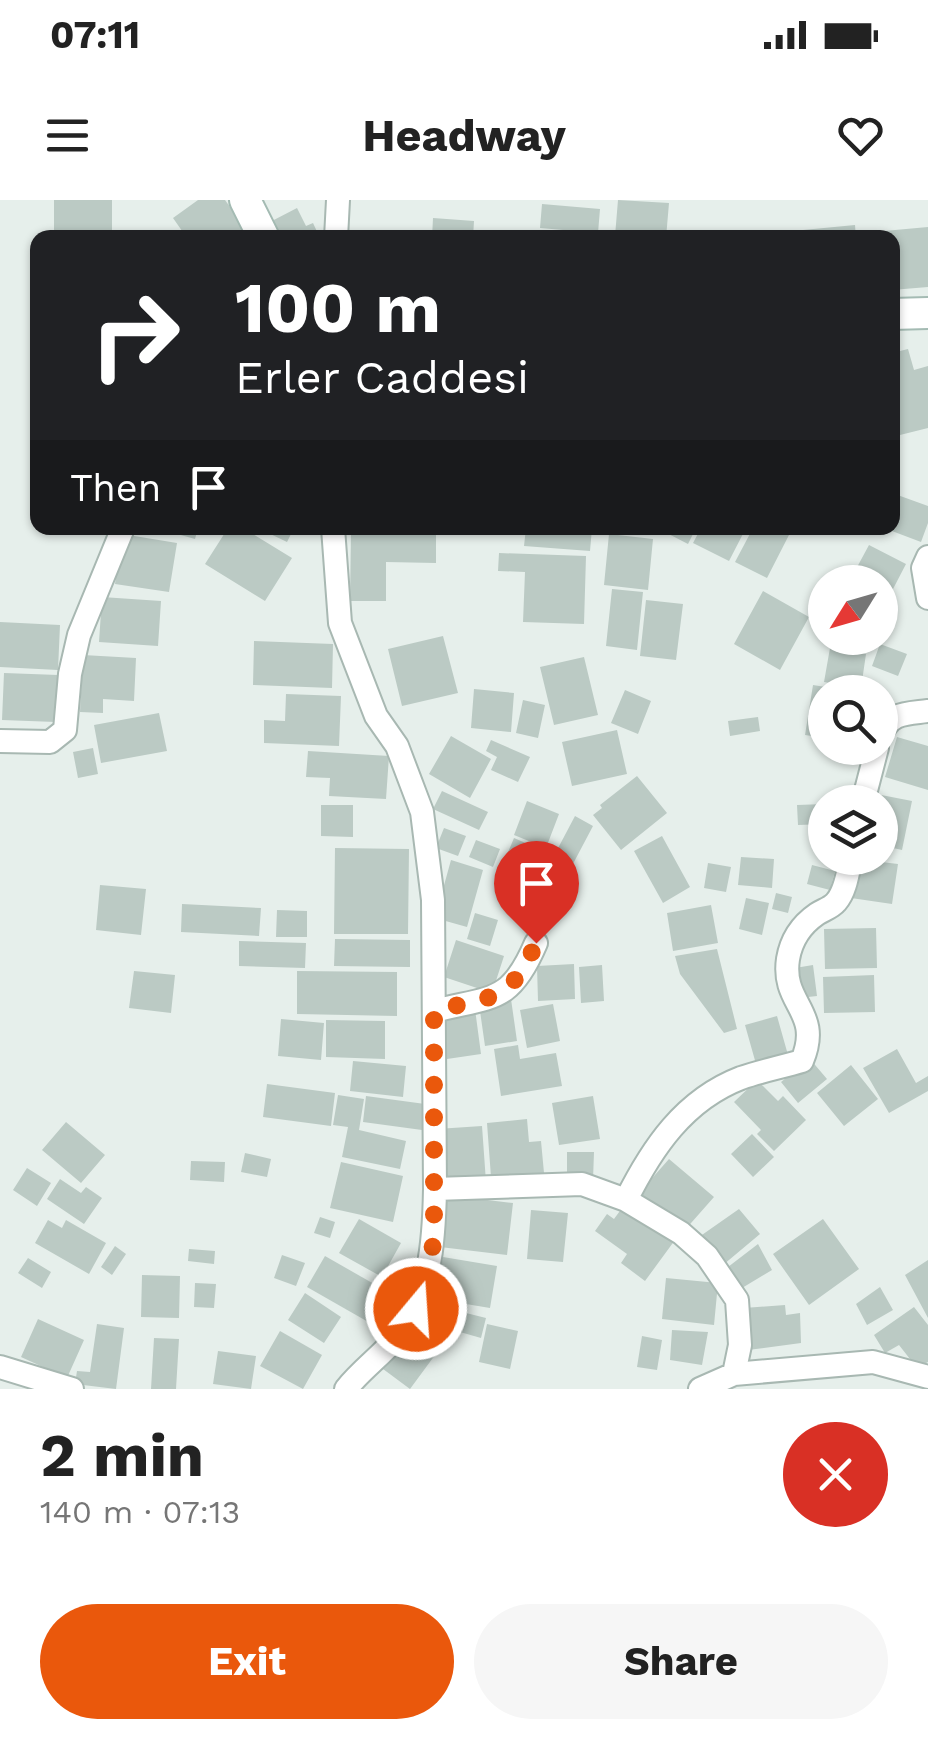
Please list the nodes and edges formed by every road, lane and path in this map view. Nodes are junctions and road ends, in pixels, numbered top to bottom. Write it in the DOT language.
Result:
graph roads {
  1 [pos="246,200"];
  2 [pos="338,200"];
  3 [pos="260,230"];
  4 [pos="336,230"];
  5 [pos="928,313"];
  6 [pos="900,314"];
  7 [pos="119,535"];
  8 [pos="333,535"];
  9 [pos="928,557"];
  10 [pos="928,598"];
  11 [pos="928,711"];
  12 [pos="898,714"];
  13 [pos="0,741"];
  14 [pos="847,875"];
  15 [pos="536,943"];
  16 [pos="434,1011"];
  17 [pos="435,1188"];
  18 [pos="626,1200"];
  19 [pos="0,1367"];
  20 [pos="734,1374"];
  21 [pos="928,1378"];
  22 [pos="72,1389"];
  23 [pos="346,1389"];
  24 [pos="700,1389"];
  1 -- 3 [label="main road"];
  2 -- 4 [label="street"];
  5 -- 6 [label="main road"];
  7 -- 13 [label="street"];
  8 -- 16 [label="street"];
  9 -- 10 [label="street"];
  11 -- 12 [label="street"];
  14 -- 18 [label="street"];
  15 -- 16 [label="street"];
  16 -- 17 [label="street"];
  17 -- 18 [label="street"];
  17 -- 23 [label="street"];
  18 -- 20 [label="street"];
  19 -- 22 [label="street"];
  20 -- 21 [label="street"];
  20 -- 24 [label="street"];
}
